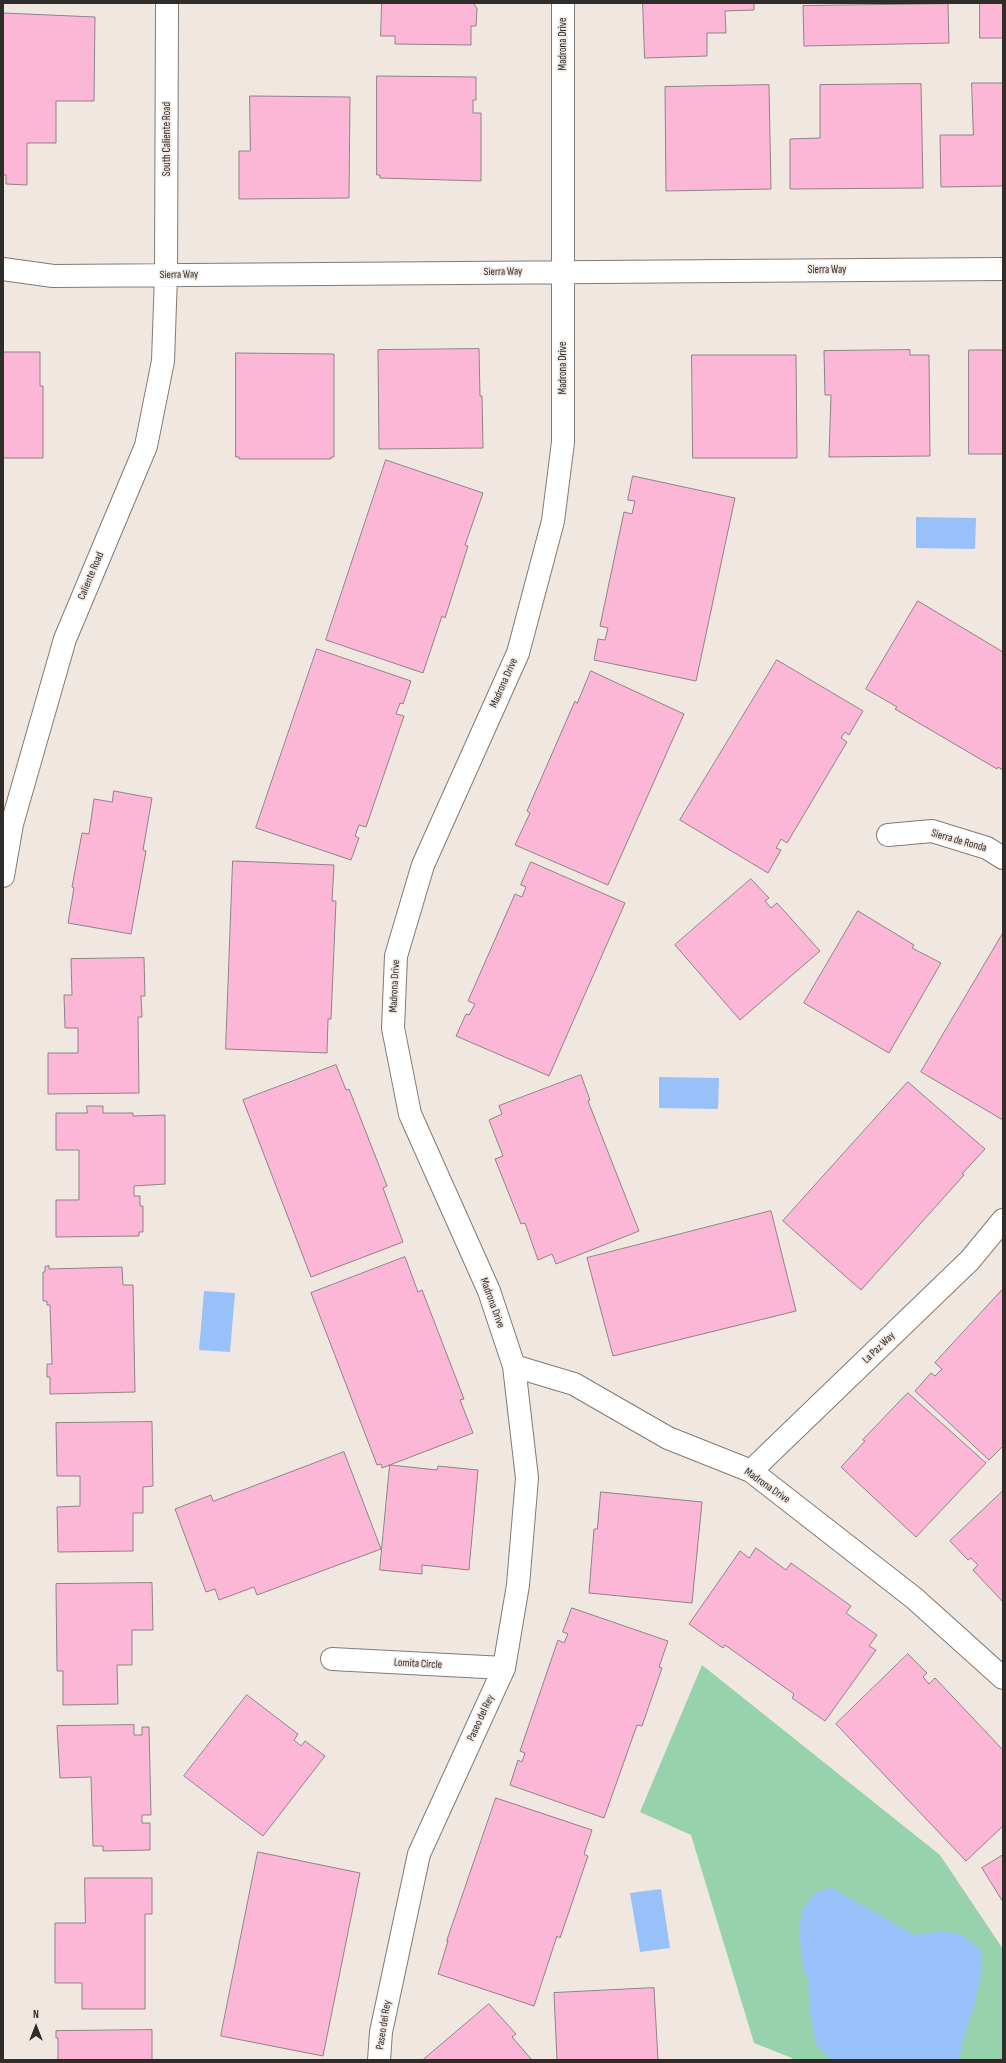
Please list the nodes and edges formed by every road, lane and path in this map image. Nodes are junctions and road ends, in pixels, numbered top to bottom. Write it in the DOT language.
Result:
graph roads {
  1 [pos="167,3"];
  2 [pos="563,3"];
  3 [pos="1003,269"];
  4 [pos="3,270"];
  5 [pos="562,271"];
  6 [pos="166,275"];
  7 [pos="888,835"];
  8 [pos="1003,858"];
  9 [pos="3,876"];
  10 [pos="1003,1220"];
  11 [pos="514,1366"];
  12 [pos="751,1472"];
  13 [pos="332,1659"];
  14 [pos="504,1668"];
  15 [pos="1003,1678"];
  16 [pos="380,2060"];
  1 -- 6 [label="street, South Caliente Road"];
  2 -- 5 [label="street, Madrona Drive"];
  3 -- 5 [label="street, Sierra Way"];
  4 -- 6 [label="street, Sierra Way"];
  5 -- 6 [label="street, Sierra Way"];
  5 -- 11 [label="street, Madrona Drive"];
  6 -- 9 [label="street, Caliente Road"];
  7 -- 8 [label="street, Sierra de Ronda"];
  10 -- 12 [label="street, La Paz Way"];
  11 -- 12 [label="street, Madrona Drive"];
  11 -- 14 [label="street, Paseo del Rey"];
  12 -- 15 [label="street, Madrona Drive"];
  13 -- 14 [label="street, Lomita Circle"];
  14 -- 16 [label="street, Paseo del Rey"];
}
